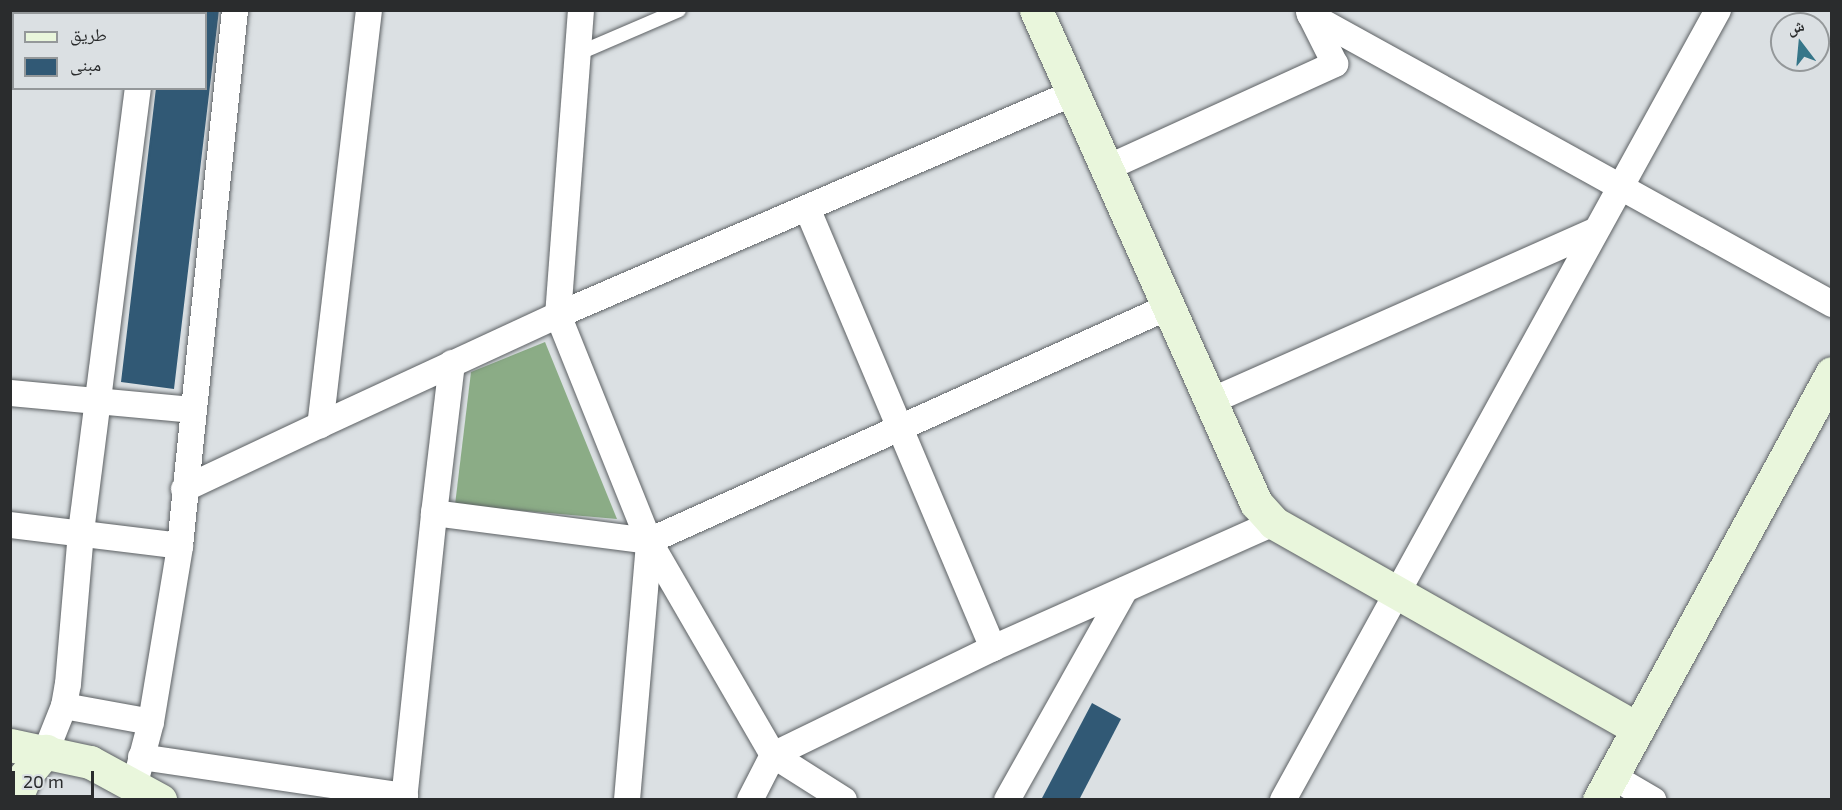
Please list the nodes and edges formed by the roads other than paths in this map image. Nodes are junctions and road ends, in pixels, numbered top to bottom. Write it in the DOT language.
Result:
graph roads {
  1 [pos="235,10"];
  2 [pos="369,10"];
  3 [pos="581,10"];
  4 [pos="680,10"];
  5 [pos="1036,10"];
  6 [pos="1718,10"];
  7 [pos="1309,13"];
  8 [pos="577,54"];
  9 [pos="138,90"];
  10 [pos="1073,93"];
  11 [pos="1107,168"];
  12 [pos="1623,189"];
  13 [pos="807,208"];
  14 [pos="1596,230"];
  15 [pos="1832,304"];
  16 [pos="1168,307"];
  17 [pos="558,315"];
  18 [pos="452,363"];
  19 [pos="1832,374"];
  20 [pos="10,393"];
  21 [pos="98,401"];
  22 [pos="1211,401"];
  23 [pos="192,410"];
  24 [pos="320,425"];
  25 [pos="900,428"];
  26 [pos="184,489"];
  27 [pos="434,513"];
  28 [pos="1274,523"];
  29 [pos="10,525"];
  30 [pos="81,532"];
  31 [pos="649,541"];
  32 [pos="180,546"];
  33 [pos="1125,590"];
  34 [pos="1399,594"];
  35 [pos="993,648"];
  36 [pos="64,706"];
  37 [pos="151,722"];
  38 [pos="1638,729"];
  39 [pos="10,745"];
  40 [pos="46,751"];
  41 [pos="773,755"];
  42 [pos="142,786"];
  43 [pos="1606,788"];
  44 [pos="404,798"];
  45 [pos="15,800"];
  46 [pos="627,800"];
  47 [pos="750,800"];
  48 [pos="844,800"];
  49 [pos="1007,800"];
  50 [pos="1283,800"];
  51 [pos="1653,800"];
  1 -- 23 [label="street"];
  2 -- 24 [label="street"];
  3 -- 8 [label="street"];
  4 -- 8 [label="lane"];
  5 -- 10 [label="street"];
  6 -- 12 [label="street"];
  7 -- 11 [label="street"];
  7 -- 12 [label="street"];
  8 -- 17 [label="street"];
  9 -- 21 [label="street"];
  10 -- 11 [label="street"];
  10 -- 13 [label="street"];
  11 -- 16 [label="street"];
  12 -- 14 [label="street"];
  12 -- 15 [label="street"];
  13 -- 17 [label="street"];
  13 -- 25 [label="street"];
  14 -- 22 [label="street"];
  14 -- 34 [label="street"];
  16 -- 22 [label="street"];
  16 -- 25 [label="street"];
  17 -- 18 [label="street"];
  17 -- 31 [label="street"];
  18 -- 24 [label="street"];
  18 -- 27 [label="street"];
  19 -- 38 [label="street"];
  20 -- 21 [label="street"];
  21 -- 23 [label="street"];
  21 -- 30 [label="street"];
  22 -- 28 [label="street"];
  23 -- 26 [label="street"];
  24 -- 26 [label="street"];
  25 -- 31 [label="street"];
  25 -- 35 [label="street"];
  26 -- 32 [label="street"];
  27 -- 31 [label="street"];
  27 -- 44 [label="street"];
  28 -- 33 [label="street"];
  28 -- 34 [label="street"];
  29 -- 30 [label="street"];
  30 -- 32 [label="street"];
  30 -- 36 [label="street"];
  31 -- 41 [label="street"];
  31 -- 46 [label="street"];
  32 -- 37 [label="street"];
  33 -- 35 [label="street"];
  33 -- 49 [label="street"];
  34 -- 38 [label="street"];
  34 -- 50 [label="street"];
  35 -- 41 [label="street"];
  36 -- 37 [label="street"];
  36 -- 40 [label="street"];
  37 -- 42 [label="street"];
  38 -- 43 [label="street"];
  39 -- 40 [label="street"];
  40 -- 42 [label="street"];
  40 -- 45 [label="street"];
  41 -- 47 [label="street"];
  41 -- 48 [label="street"];
  42 -- 44 [label="street"];
  43 -- 51 [label="street"];
}
